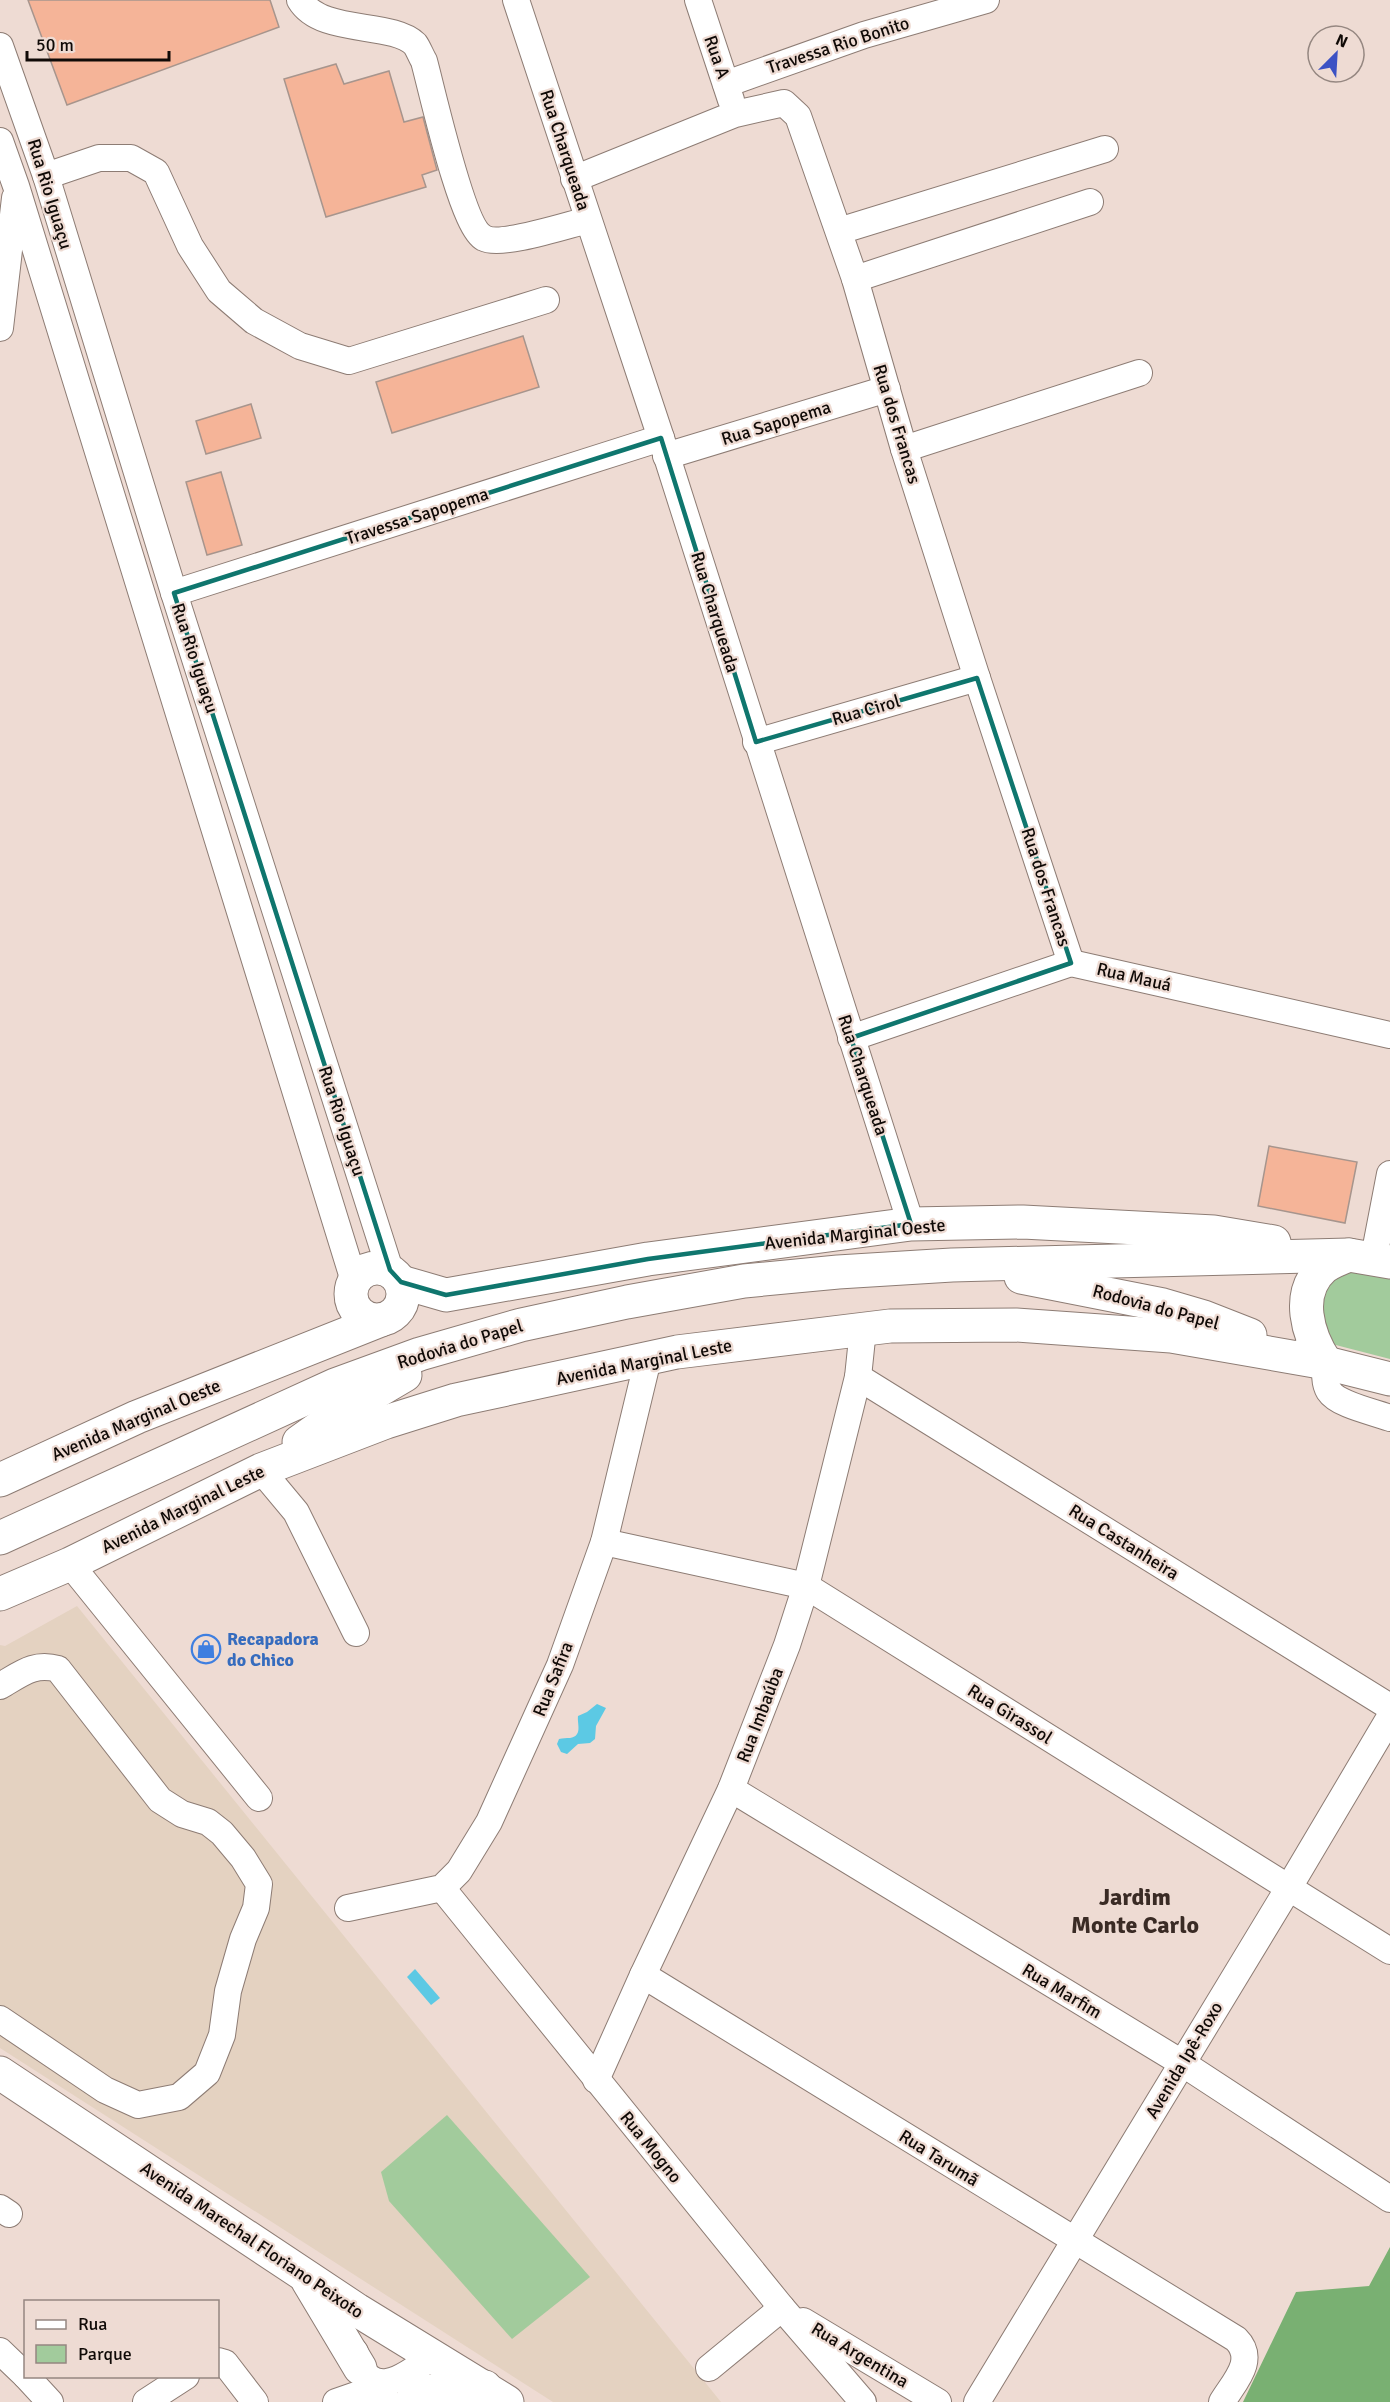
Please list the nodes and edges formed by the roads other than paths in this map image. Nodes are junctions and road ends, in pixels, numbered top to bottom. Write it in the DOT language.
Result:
graph roads {
  1 [pos="300,0"];
  2 [pos="516,0"];
  3 [pos="698,0"];
  4 [pos="986,0"];
  5 [pos="0,46"];
  6 [pos="726,84"];
  7 [pos="735,114"];
  8 [pos="0,141"];
  9 [pos="1105,149"];
  10 [pos="46,176"];
  11 [pos="574,179"];
  12 [pos="16,186"];
  13 [pos="1090,202"];
  14 [pos="588,220"];
  15 [pos="839,231"];
  16 [pos="855,279"];
  17 [pos="546,300"];
  18 [pos="0,328"];
  19 [pos="1138,373"];
  20 [pos="887,389"];
  21 [pos="664,447"];
  22 [pos="904,449"];
  23 [pos="174,593"];
  24 [pos="977,678"];
  25 [pos="756,742"];
  26 [pos="1071,963"];
  27 [pos="1390,1035"];
  28 [pos="850,1038"];
  29 [pos="1390,1174"];
  30 [pos="911,1224"];
  31 [pos="1371,1258"];
  32 [pos="952,1265"];
  33 [pos="395,1276"];
  34 [pos="352,1289"];
  35 [pos="381,1320"];
  36 [pos="863,1329"];
  37 [pos="461,1342"];
  38 [pos="648,1359"];
  39 [pos="273,1363"];
  40 [pos="1326,1363"];
  41 [pos="858,1377"];
  42 [pos="1390,1379"];
  43 [pos="1390,1418"];
  44 [pos="261,1470"];
  45 [pos="0,1480"];
  46 [pos="0,1538"];
  47 [pos="604,1542"];
  48 [pos="70,1564"];
  49 [pos="806,1586"];
  50 [pos="0,1594"];
  51 [pos="356,1633"];
  52 [pos="0,1686"];
  53 [pos="1390,1707"];
  54 [pos="1390,1718"];
  55 [pos="731,1789"];
  56 [pos="259,1798"];
  57 [pos="442,1888"];
  58 [pos="1288,1889"];
  59 [pos="348,1908"];
  60 [pos="1390,1951"];
  61 [pos="643,1975"];
  62 [pos="0,2019"];
  63 [pos="1182,2063"];
  64 [pos="0,2073"];
  65 [pos="596,2080"];
  66 [pos="1390,2199"];
  67 [pos="1074,2241"];
  68 [pos="303,2272"];
  69 [pos="782,2308"];
  70 [pos="357,2310"];
  71 [pos="0,2350"];
  72 [pos="431,2357"];
  73 [pos="219,2361"];
  74 [pos="709,2368"];
  75 [pos="24,2374"];
  76 [pos="28,2378"];
  77 [pos="183,2378"];
  78 [pos="376,2385"];
  79 [pos="496,2395"];
  80 [pos="50,2402"];
  81 [pos="146,2402"];
  82 [pos="255,2402"];
  83 [pos="336,2402"];
  84 [pos="411,2402"];
  85 [pos="863,2402"];
  86 [pos="938,2402"];
  87 [pos="977,2402"];
  88 [pos="1221,2402"];
  1 -- 14 [label="street"];
  2 -- 11 [label="street, Rua Charqueada"];
  3 -- 6 [label="street, Rua A"];
  4 -- 6 [label="street, Travessa Rio Bonito"];
  5 -- 10 [label="street, Rua Rio Iguaçu"];
  6 -- 7 [label="street, Rua A"];
  7 -- 11 [label="street, Rua dos Francas"];
  7 -- 15 [label="street, Rua dos Francas"];
  8 -- 12 [label="street, Rua Rio Iguaçu"];
  9 -- 15 [label="street"];
  10 -- 17 [label="street"];
  10 -- 23 [label="street, Rua Rio Iguaçu"];
  11 -- 14 [label="street, Rua Charqueada"];
  12 -- 18 [label="street"];
  12 -- 34 [label="street, Rua Rio Iguaçu"];
  13 -- 16 [label="street"];
  14 -- 21 [label="street, Rua Charqueada"];
  15 -- 16 [label="street, Rua dos Francas"];
  16 -- 20 [label="street, Rua dos Francas"];
  19 -- 22 [label="street"];
  20 -- 21 [label="street, Rua Sapopema"];
  20 -- 22 [label="street, Rua dos Francas"];
  21 -- 23 [label="street, Travessa Sapopema"];
  21 -- 25 [label="street, Rua Charqueada"];
  22 -- 24 [label="street, Rua dos Francas"];
  23 -- 33 [label="street, Rua Rio Iguaçu"];
  24 -- 25 [label="street, Rua Cirol"];
  24 -- 26 [label="street, Rua dos Francas"];
  25 -- 28 [label="street, Rua Charqueada"];
  26 -- 27 [label="street, Rua Mauá"];
  26 -- 28 [label="street, Rua Mauá"];
  28 -- 30 [label="street, Rua Charqueada"];
  29 -- 31 [label="street"];
  30 -- 31 [label="main road, Avenida Marginal Oeste"];
  30 -- 33 [label="main road, Avenida Marginal Oeste"];
  31 -- 32 [label="main road, Rodovia do Papel"];
  31 -- 40 [label="main road"];
  32 -- 37 [label="main road, Rodovia do Papel"];
  32 -- 40 [label="main road, Rodovia do Papel"];
  33 -- 34 [label="main road, Avenida Marginal Oeste"];
  33 -- 35 [label="main road, Avenida Marginal Oeste"];
  34 -- 35 [label="main road"];
  34 -- 39 [label="main road, Avenida Marginal Oeste"];
  35 -- 39 [label="main road, Avenida Marginal Oeste"];
  36 -- 38 [label="main road, Avenida Marginal Leste"];
  36 -- 40 [label="main road, Avenida Marginal Leste"];
  36 -- 41 [label="street, Rua Imbaúba"];
  37 -- 44 [label="main road"];
  37 -- 46 [label="main road, Rodovia do Papel"];
  38 -- 44 [label="main road, Avenida Marginal Leste"];
  38 -- 47 [label="street, Rua Safira"];
  39 -- 45 [label="main road, Avenida Marginal Oeste"];
  40 -- 42 [label="main road, Rodovia do Papel"];
  40 -- 43 [label="street"];
  41 -- 49 [label="street, Rua Imbaúba"];
  41 -- 53 [label="street, Rua Castanheira"];
  44 -- 48 [label="main road, Avenida Marginal Leste"];
  44 -- 51 [label="street"];
  47 -- 49 [label="street, Rua Girassol"];
  47 -- 57 [label="street, Rua Safira"];
  48 -- 50 [label="main road, Avenida Marginal Leste"];
  48 -- 56 [label="street"];
  49 -- 55 [label="street, Rua Imbaúba"];
  49 -- 58 [label="street, Rua Girassol"];
  52 -- 62 [label="street"];
  54 -- 58 [label="street, Avenida Ipê-Roxo"];
  55 -- 61 [label="street, Rua Imbaúba"];
  55 -- 63 [label="street, Rua Marfim"];
  57 -- 59 [label="street"];
  57 -- 65 [label="street, Rua Mogno"];
  58 -- 60 [label="street, Rua Girassol"];
  58 -- 63 [label="street, Avenida Ipê-Roxo"];
  61 -- 65 [label="street, Rua Imbaúba"];
  61 -- 67 [label="street, Rua Tarumã"];
  63 -- 66 [label="street, Rua Marfim"];
  63 -- 67 [label="street, Avenida Ipê-Roxo"];
  64 -- 68 [label="main road, Avenida Marechal Floriano Peixoto"];
  65 -- 69 [label="street, Rua Mogno"];
  67 -- 87 [label="street, Avenida Ipê-Roxo"];
  67 -- 88 [label="street, Rua Tarumã"];
  68 -- 70 [label="main road, Avenida Marechal Floriano Peixoto"];
  68 -- 78 [label="main road"];
  69 -- 74 [label="street"];
  69 -- 85 [label="street, Rua Mogno"];
  69 -- 86 [label="street, Rua Argentina"];
  70 -- 72 [label="main road, Avenida Marechal Floriano Peixoto"];
  70 -- 78 [label="street"];
  71 -- 75 [label="street"];
  72 -- 78 [label="street"];
  72 -- 79 [label="main road, Avenida Marechal Floriano Peixoto"];
  73 -- 82 [label="street"];
  76 -- 80 [label="street"];
  77 -- 81 [label="street"];
  78 -- 83 [label="street"];
  79 -- 84 [label="main road"];
}
